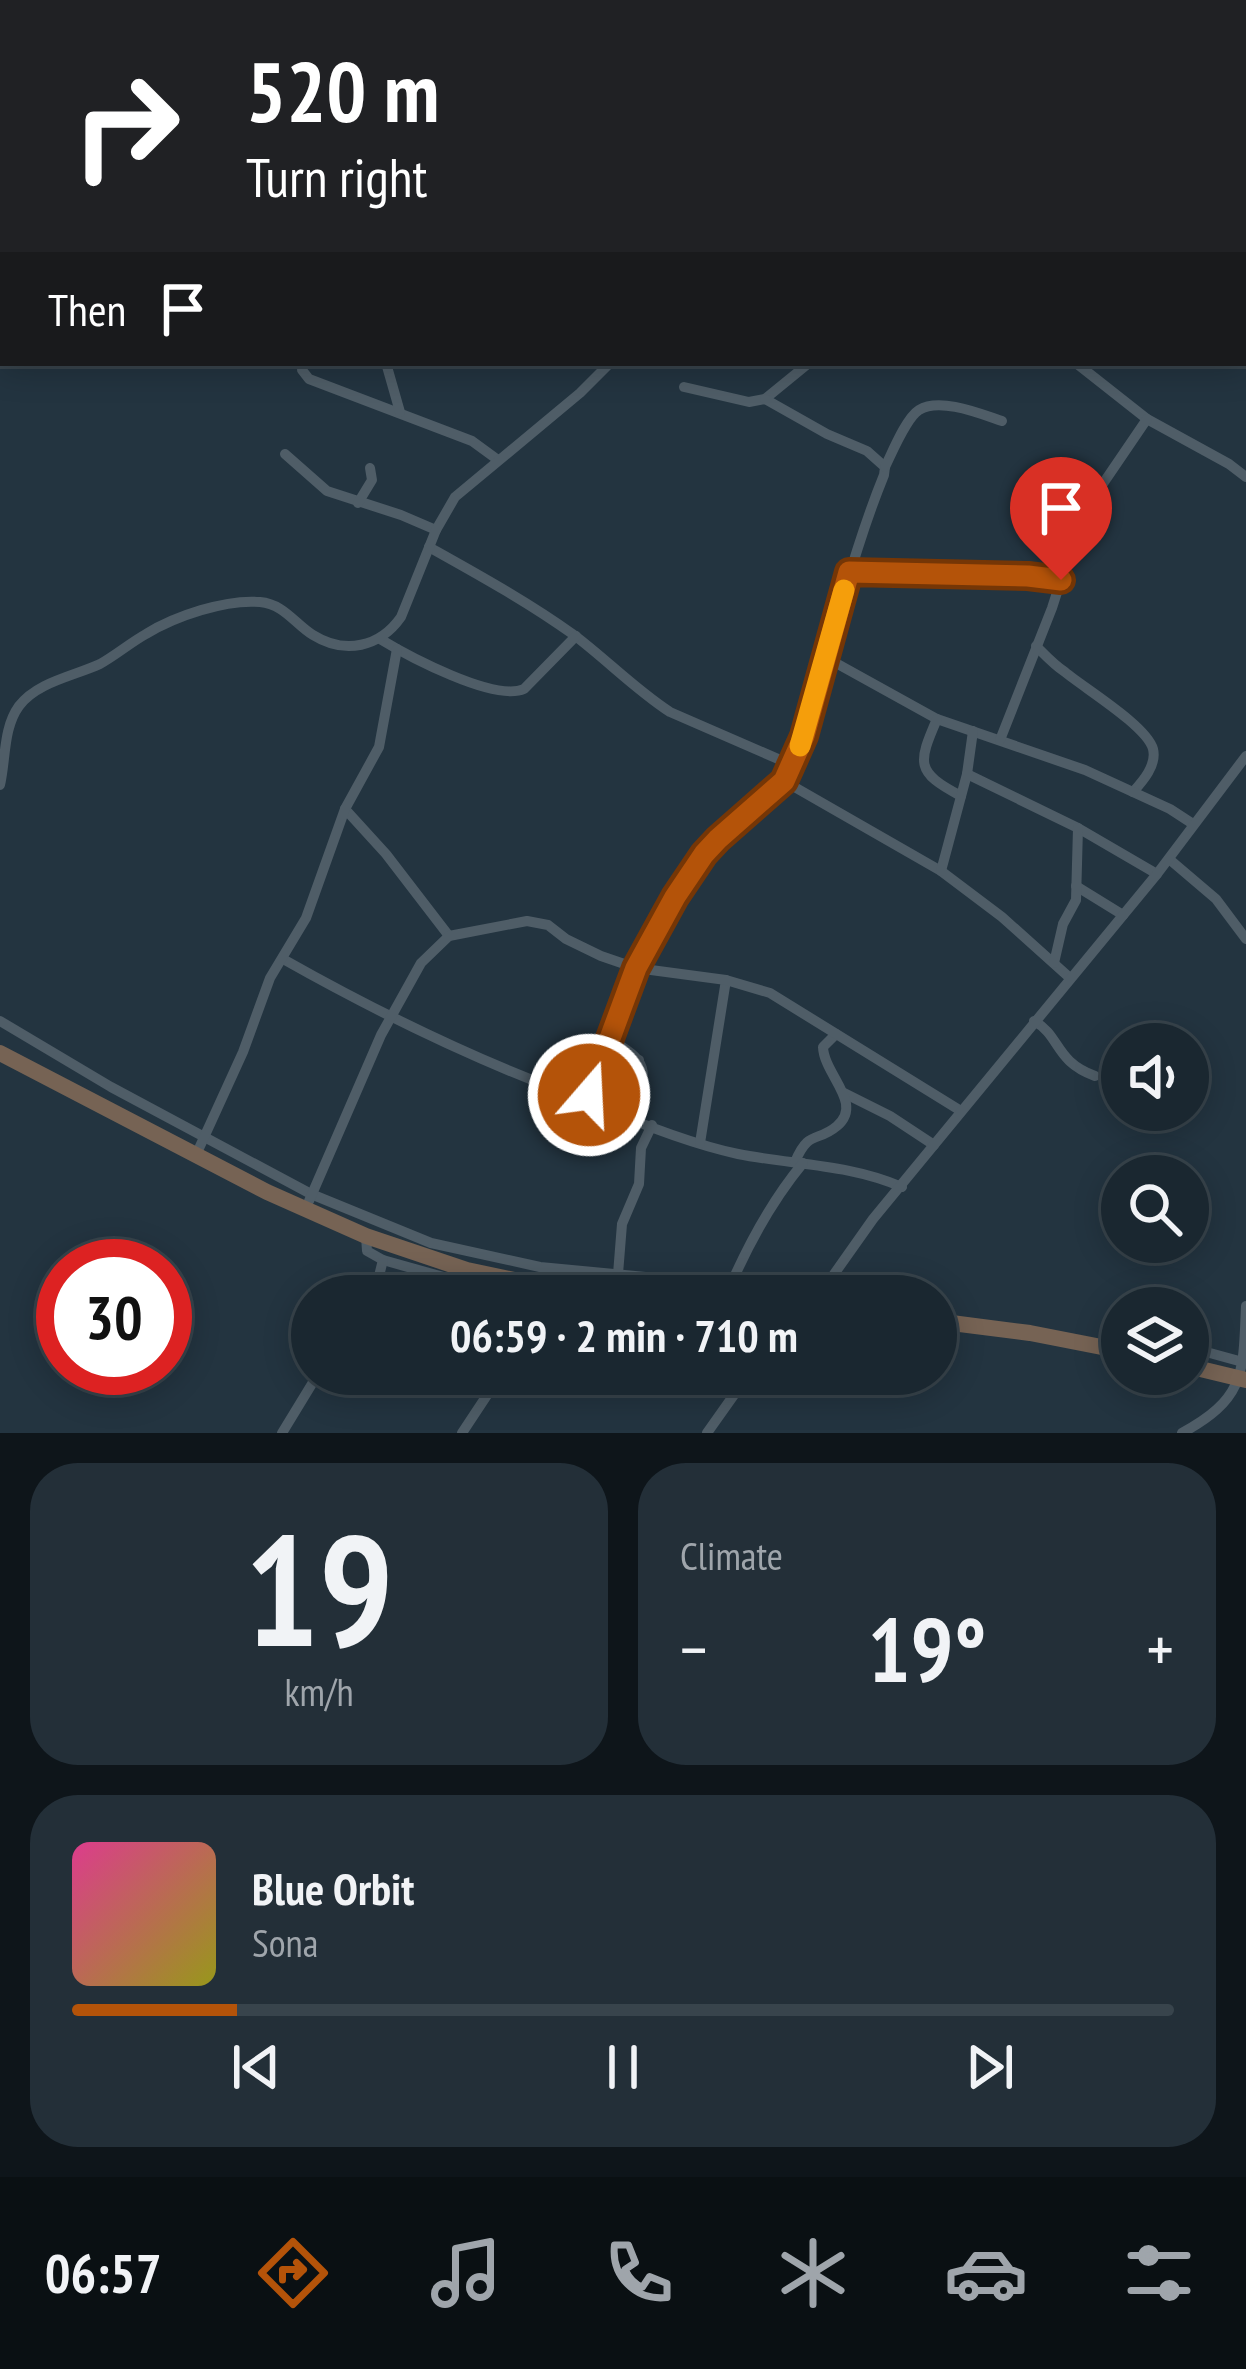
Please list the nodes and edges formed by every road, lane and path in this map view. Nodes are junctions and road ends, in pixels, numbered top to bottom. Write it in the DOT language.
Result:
graph roads {
  1 [pos="303,366"];
  2 [pos="389,366"];
  3 [pos="607,366"];
  4 [pos="805,366"];
  5 [pos="1080,366"];
  6 [pos="684,387"];
  7 [pos="764,399"];
  8 [pos="400,412"];
  9 [pos="1148,419"];
  10 [pos="1002,421"];
  11 [pos="285,454"];
  12 [pos="499,460"];
  13 [pos="885,467"];
  14 [pos="370,468"];
  15 [pos="1246,477"];
  16 [pos="358,503"];
  17 [pos="436,530"];
  18 [pos="429,547"];
  19 [pos="849,572"];
  20 [pos="1061,580"];
  21 [pos="576,636"];
  22 [pos="380,639"];
  23 [pos="1036,646"];
  24 [pos="397,649"];
  25 [pos="825,657"];
  26 [pos="937,719"];
  27 [pos="974,731"];
  28 [pos="1000,740"];
  29 [pos="1246,756"];
  30 [pos="792,765"];
  31 [pos="967,774"];
  32 [pos="784,781"];
  33 [pos="0,785"];
  34 [pos="1133,792"];
  35 [pos="961,796"];
  36 [pos="345,809"];
  37 [pos="1193,824"];
  38 [pos="1078,828"];
  39 [pos="1169,859"];
  40 [pos="941,871"];
  41 [pos="1157,874"];
  42 [pos="1076,886"];
  43 [pos="1123,915"];
  44 [pos="449,936"];
  45 [pos="1246,939"];
  46 [pos="283,958"];
  47 [pos="1054,963"];
  48 [pos="636,968"];
  49 [pos="1070,978"];
  50 [pos="726,980"];
  51 [pos="389,1018"];
  52 [pos="1034,1021"];
  53 [pos="0,1022"];
  54 [pos="836,1034"];
  55 [pos="608,1039"];
  56 [pos="0,1053"];
  57 [pos="1095,1076"];
  58 [pos="844,1093"];
  59 [pos="589,1102"];
  60 [pos="961,1111"];
  61 [pos="626,1116"];
  62 [pos="652,1125"];
  63 [pos="206,1136"];
  64 [pos="700,1143"];
  65 [pos="934,1145"];
  66 [pos="196,1155"];
  67 [pos="799,1162"];
  68 [pos="902,1187"];
  69 [pos="308,1202"];
  70 [pos="366,1236"];
  71 [pos="382,1260"];
  72 [pos="618,1274"];
  73 [pos="379,1275"];
  74 [pos="434,1275"];
  75 [pos="485,1275"];
  76 [pos="624,1275"];
  77 [pos="736,1275"];
  78 [pos="833,1275"];
  79 [pos="1246,1306"];
  80 [pos="957,1323"];
  81 [pos="1101,1345"];
  82 [pos="1209,1356"];
  83 [pos="1209,1368"];
  84 [pos="1244,1371"];
  85 [pos="305,1395"];
  86 [pos="487,1395"];
  87 [pos="734,1395"];
  88 [pos="711,1432"];
  89 [pos="282,1433"];
  90 [pos="462,1433"];
  91 [pos="1182,1433"];
  1 -- 8 [label="street"];
  2 -- 8 [label="street"];
  3 -- 12 [label="street"];
  4 -- 7 [label="street"];
  5 -- 9 [label="street"];
  6 -- 7 [label="street"];
  7 -- 13 [label="street"];
  8 -- 12 [label="street"];
  9 -- 15 [label="street"];
  9 -- 20 [label="street"];
  10 -- 13 [label="street"];
  11 -- 16 [label="street"];
  12 -- 17 [label="street"];
  13 -- 19 [label="street"];
  14 -- 16 [label="street"];
  16 -- 17 [label="street"];
  17 -- 18 [label="street"];
  18 -- 21 [label="street"];
  18 -- 22 [label="street"];
  19 -- 20 [label="street"];
  19 -- 25 [label="street"];
  20 -- 23 [label="street"];
  21 -- 24 [label="street"];
  21 -- 30 [label="street"];
  22 -- 24 [label="street"];
  22 -- 33 [label="street"];
  23 -- 28 [label="street"];
  23 -- 34 [label="street"];
  24 -- 36 [label="street"];
  25 -- 26 [label="street"];
  25 -- 30 [label="street"];
  26 -- 27 [label="street"];
  26 -- 35 [label="street"];
  27 -- 28 [label="street"];
  27 -- 31 [label="street"];
  28 -- 34 [label="street"];
  29 -- 37 [label="street"];
  30 -- 32 [label="street"];
  31 -- 35 [label="street"];
  31 -- 38 [label="street"];
  32 -- 40 [label="street"];
  32 -- 48 [label="street"];
  34 -- 37 [label="street"];
  35 -- 40 [label="street"];
  36 -- 44 [label="street"];
  36 -- 46 [label="street"];
  37 -- 39 [label="street"];
  38 -- 41 [label="street"];
  38 -- 42 [label="street"];
  39 -- 41 [label="street"];
  39 -- 45 [label="street"];
  40 -- 47 [label="street"];
  41 -- 43 [label="street"];
  42 -- 43 [label="street"];
  42 -- 47 [label="street"];
  43 -- 49 [label="street"];
  44 -- 48 [label="street"];
  44 -- 51 [label="street"];
  46 -- 51 [label="street"];
  46 -- 63 [label="street"];
  47 -- 49 [label="street"];
  48 -- 50 [label="street"];
  48 -- 55 [label="street"];
  49 -- 52 [label="street"];
  50 -- 54 [label="street"];
  50 -- 64 [label="street"];
  51 -- 59 [label="street"];
  51 -- 69 [label="street"];
  52 -- 57 [label="street"];
  52 -- 60 [label="street"];
  53 -- 63 [label="street"];
  54 -- 58 [label="street"];
  54 -- 60 [label="street"];
  55 -- 59 [label="street"];
  55 -- 61 [label="street"];
  56 -- 66 [label="highway"];
  58 -- 65 [label="street"];
  58 -- 67 [label="street"];
  59 -- 61 [label="street"];
  60 -- 65 [label="street"];
  61 -- 62 [label="street"];
  62 -- 64 [label="street"];
  62 -- 72 [label="street"];
  63 -- 66 [label="street"];
  63 -- 69 [label="street"];
  64 -- 67 [label="street"];
  65 -- 68 [label="street"];
  66 -- 69 [label="highway"];
  67 -- 68 [label="street"];
  67 -- 77 [label="street"];
  68 -- 78 [label="street"];
  69 -- 70 [label="highway"];
  69 -- 72 [label="street"];
  70 -- 71 [label="street"];
  70 -- 75 [label="highway"];
  71 -- 73 [label="street"];
  71 -- 74 [label="street"];
  72 -- 76 [label="street"];
  79 -- 84 [label="street"];
  80 -- 81 [label="highway"];
  82 -- 84 [label="street"];
  83 -- 84 [label="highway"];
  84 -- 91 [label="street"];
  85 -- 89 [label="street"];
  86 -- 90 [label="street"];
  87 -- 88 [label="street"];
}
